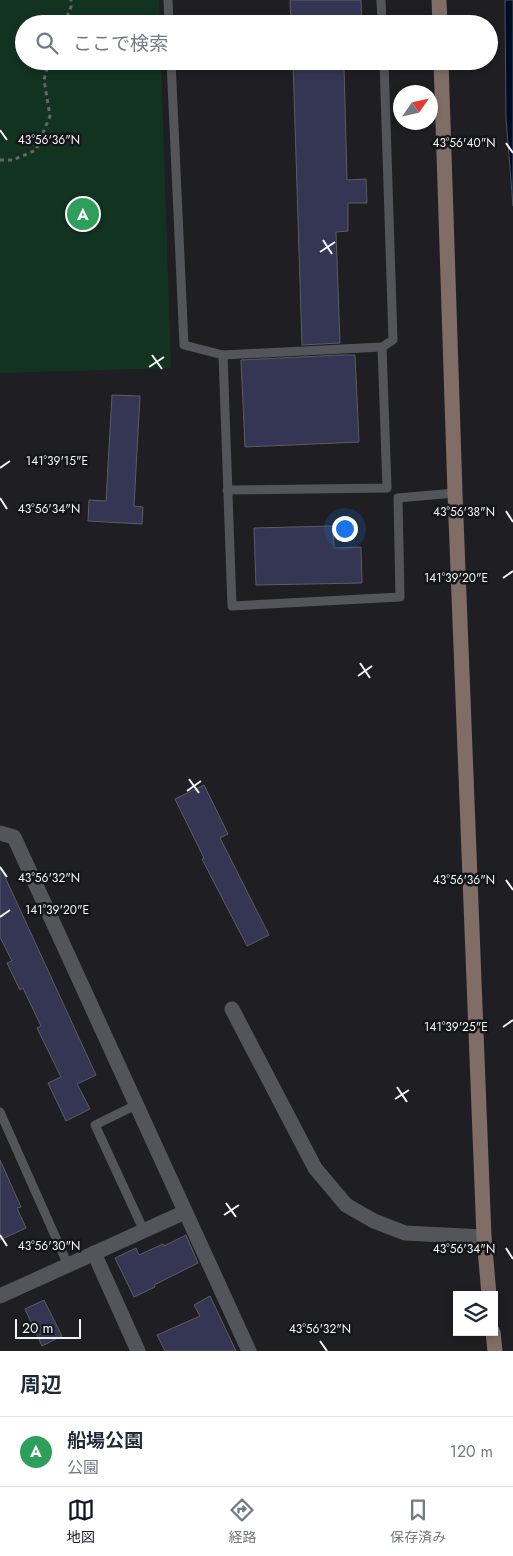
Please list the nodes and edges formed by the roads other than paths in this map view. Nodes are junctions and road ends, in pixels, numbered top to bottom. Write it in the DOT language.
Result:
graph roads {
  1 [pos="168,0"];
  2 [pos="381,0"];
  3 [pos="439,0"];
  4 [pos="169,15"];
  5 [pos="382,15"];
  6 [pos="440,15"];
  7 [pos="171,70"];
  8 [pos="384,70"];
  9 [pos="441,70"];
  10 [pos="382,347"];
  11 [pos="223,355"];
  12 [pos="387,488"];
  13 [pos="227,490"];
  14 [pos="454,493"];
  15 [pos="398,498"];
  16 [pos="0,833"];
  17 [pos="232,1009"];
  18 [pos="136,1104"];
  19 [pos="0,1112"];
  20 [pos="185,1212"];
  21 [pos="144,1231"];
  22 [pos="484,1237"];
  23 [pos="94,1253"];
  24 [pos="68,1265"];
  25 [pos="489,1291"];
  26 [pos="0,1296"];
  27 [pos="493,1336"];
  28 [pos="138,1351"];
  29 [pos="248,1351"];
  30 [pos="495,1351"];
  1 -- 4 [label="lane"];
  2 -- 5 [label="lane"];
  3 -- 6 [label="street"];
  7 -- 11 [label="lane"];
  8 -- 10 [label="lane"];
  9 -- 14 [label="street"];
  10 -- 11 [label="lane"];
  10 -- 12 [label="lane"];
  11 -- 13 [label="lane"];
  12 -- 13 [label="lane"];
  12 -- 15 [label="lane"];
  13 -- 15 [label="lane"];
  14 -- 15 [label="lane"];
  14 -- 22 [label="street"];
  16 -- 18 [label="street"];
  17 -- 22 [label="street"];
  18 -- 20 [label="street"];
  18 -- 21 [label="lane"];
  19 -- 24 [label="lane"];
  20 -- 21 [label="street"];
  20 -- 29 [label="street"];
  21 -- 23 [label="street"];
  22 -- 25 [label="street"];
  23 -- 24 [label="street"];
  23 -- 28 [label="street"];
  24 -- 26 [label="street"];
  27 -- 30 [label="street"];
}
